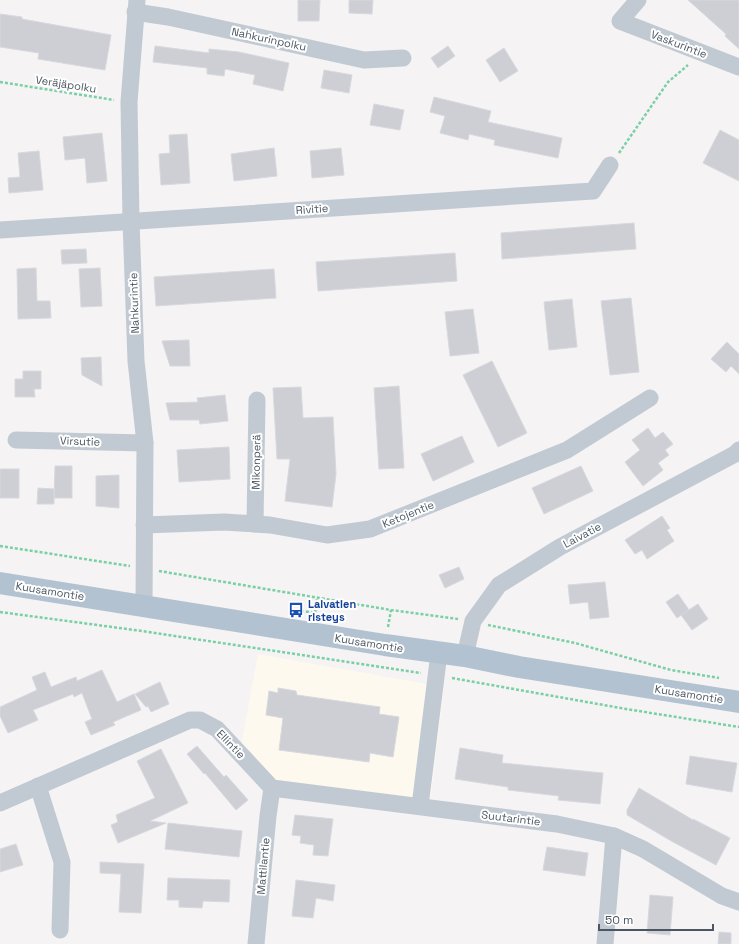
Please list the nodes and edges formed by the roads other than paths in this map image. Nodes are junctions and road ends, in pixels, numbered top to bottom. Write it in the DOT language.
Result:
graph roads {
  1 [pos="638,0"];
  2 [pos="136,6"];
  3 [pos="403,58"];
  4 [pos="739,66"];
  5 [pos="610,165"];
  6 [pos="131,221"];
  7 [pos="0,230"];
  8 [pos="650,398"];
  9 [pos="257,400"];
  10 [pos="16,440"];
  11 [pos="145,443"];
  12 [pos="738,453"];
  13 [pos="255,524"];
  14 [pos="144,525"];
  15 [pos="0,583"];
  16 [pos="144,606"];
  17 [pos="439,653"];
  18 [pos="465,656"];
  19 [pos="739,702"];
  20 [pos="38,786"];
  21 [pos="272,788"];
  22 [pos="0,803"];
  23 [pos="420,806"];
  24 [pos="614,836"];
  25 [pos="739,902"];
  26 [pos="60,930"];
  27 [pos="256,944"];
  28 [pos="606,944"];
  1 -- 4 [label="street, Vaskurintie"];
  2 -- 3 [label="street, Nahkurinpolku"];
  2 -- 6 [label="street, Nahkurintie"];
  5 -- 6 [label="street, Rivitie"];
  6 -- 7 [label="street, Rivitie"];
  6 -- 11 [label="street, Nahkurintie"];
  8 -- 13 [label="street, Ketojentie"];
  9 -- 13 [label="street, Mikonperä"];
  10 -- 11 [label="street, Virsutie"];
  11 -- 14 [label="street, Nahkurintie"];
  12 -- 18 [label="street, Laivatie"];
  13 -- 14 [label="street, Ketojentie"];
  14 -- 16 [label="street, Nahkurintie"];
  15 -- 16 [label="main road, Kuusamontie"];
  16 -- 17 [label="main road, Kuusamontie"];
  17 -- 18 [label="main road, Kuusamontie"];
  17 -- 23 [label="street"];
  18 -- 19 [label="main road, Kuusamontie"];
  20 -- 21 [label="street, Ellintie"];
  20 -- 22 [label="street, Ellintie"];
  20 -- 26 [label="street"];
  21 -- 23 [label="street"];
  21 -- 27 [label="street, Mattilantie"];
  23 -- 24 [label="street, Suutarintie"];
  24 -- 25 [label="street, Suutarintie"];
  24 -- 28 [label="street"];
}
